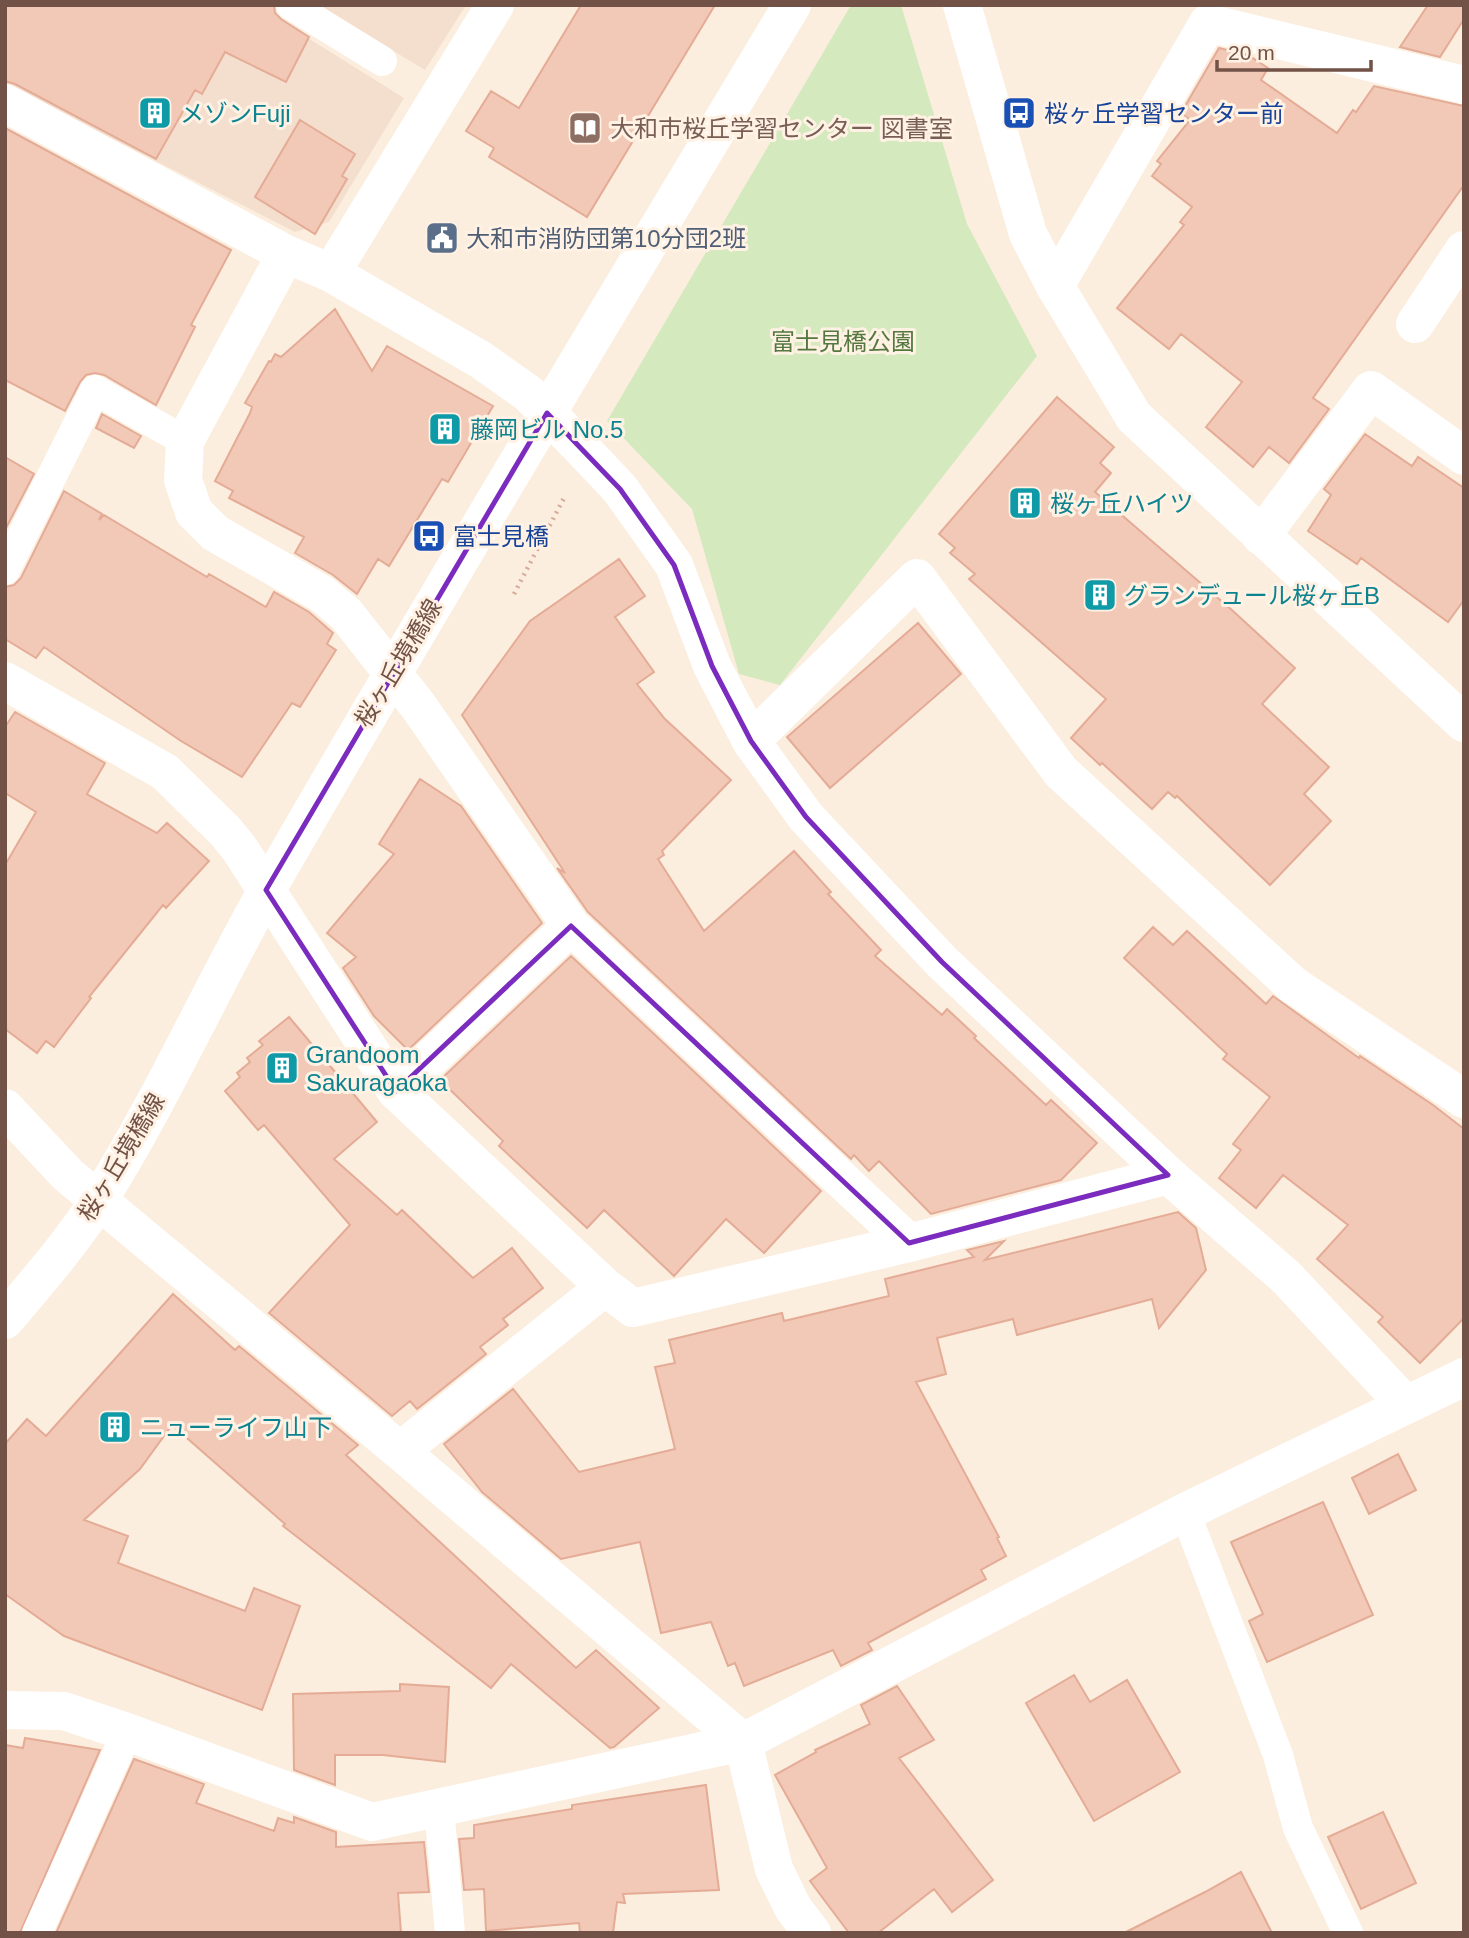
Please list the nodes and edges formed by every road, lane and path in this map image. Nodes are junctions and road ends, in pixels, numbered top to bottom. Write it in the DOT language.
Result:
graph roads {
  1 [pos="291,5"];
  2 [pos="495,5"];
  3 [pos="792,5"];
  4 [pos="962,5"];
  5 [pos="1213,14"];
  6 [pos="382,61"];
  7 [pos="1464,85"];
  8 [pos="5,103"];
  9 [pos="1464,250"];
  10 [pos="286,254"];
  11 [pos="331,272"];
  12 [pos="1055,286"];
  13 [pos="1415,324"];
  14 [pos="185,441"];
  15 [pos="587,454"];
  16 [pos="1464,456"];
  17 [pos="1261,536"];
  18 [pos="5,570"];
  19 [pos="514,594"];
  20 [pos="393,673"];
  21 [pos="5,681"];
  22 [pos="1464,723"];
  23 [pos="751,741"];
  24 [pos="266,890"];
  25 [pos="571,926"];
  26 [pos="396,1091"];
  27 [pos="1464,1099"];
  28 [pos="5,1108"];
  29 [pos="1168,1175"];
  30 [pos="98,1201"];
  31 [pos="909,1243"];
  32 [pos="605,1287"];
  33 [pos="5,1320"];
  34 [pos="1464,1377"];
  35 [pos="1405,1404"];
  36 [pos="400,1451"];
  37 [pos="1185,1512"];
  38 [pos="5,1710"];
  39 [pos="127,1732"];
  40 [pos="743,1742"];
  41 [pos="439,1808"];
  42 [pos="37,1933"];
  43 [pos="450,1933"];
  44 [pos="813,1933"];
  45 [pos="1348,1933"];
  1 -- 6 [label="lane"];
  2 -- 11 [label="street"];
  3 -- 20 [label="street, 桜ヶ丘境橋線"];
  4 -- 12 [label="street"];
  5 -- 7 [label="street"];
  5 -- 12 [label="street"];
  8 -- 10 [label="street"];
  9 -- 13 [label="street"];
  10 -- 11 [label="street"];
  10 -- 14 [label="street"];
  11 -- 15 [label="street"];
  12 -- 17 [label="street"];
  14 -- 18 [label="lane"];
  14 -- 20 [label="street"];
  15 -- 19 [label="path"];
  15 -- 23 [label="street"];
  16 -- 17 [label="street"];
  17 -- 22 [label="street"];
  20 -- 24 [label="street, 桜ヶ丘境橋線"];
  20 -- 25 [label="street"];
  21 -- 24 [label="street"];
  23 -- 27 [label="street"];
  23 -- 29 [label="street"];
  24 -- 26 [label="street"];
  24 -- 30 [label="street, 桜ヶ丘境橋線"];
  25 -- 26 [label="street"];
  25 -- 31 [label="street"];
  26 -- 32 [label="street"];
  28 -- 30 [label="street"];
  29 -- 31 [label="street"];
  29 -- 35 [label="street"];
  30 -- 33 [label="street, 桜ヶ丘境橋線"];
  30 -- 36 [label="street"];
  31 -- 32 [label="street"];
  32 -- 36 [label="street"];
  34 -- 35 [label="street"];
  35 -- 37 [label="street"];
  36 -- 40 [label="street"];
  37 -- 40 [label="street"];
  37 -- 45 [label="lane"];
  38 -- 39 [label="street"];
  39 -- 41 [label="street"];
  39 -- 42 [label="lane"];
  40 -- 41 [label="street"];
  40 -- 44 [label="street"];
  41 -- 43 [label="lane"];
}
